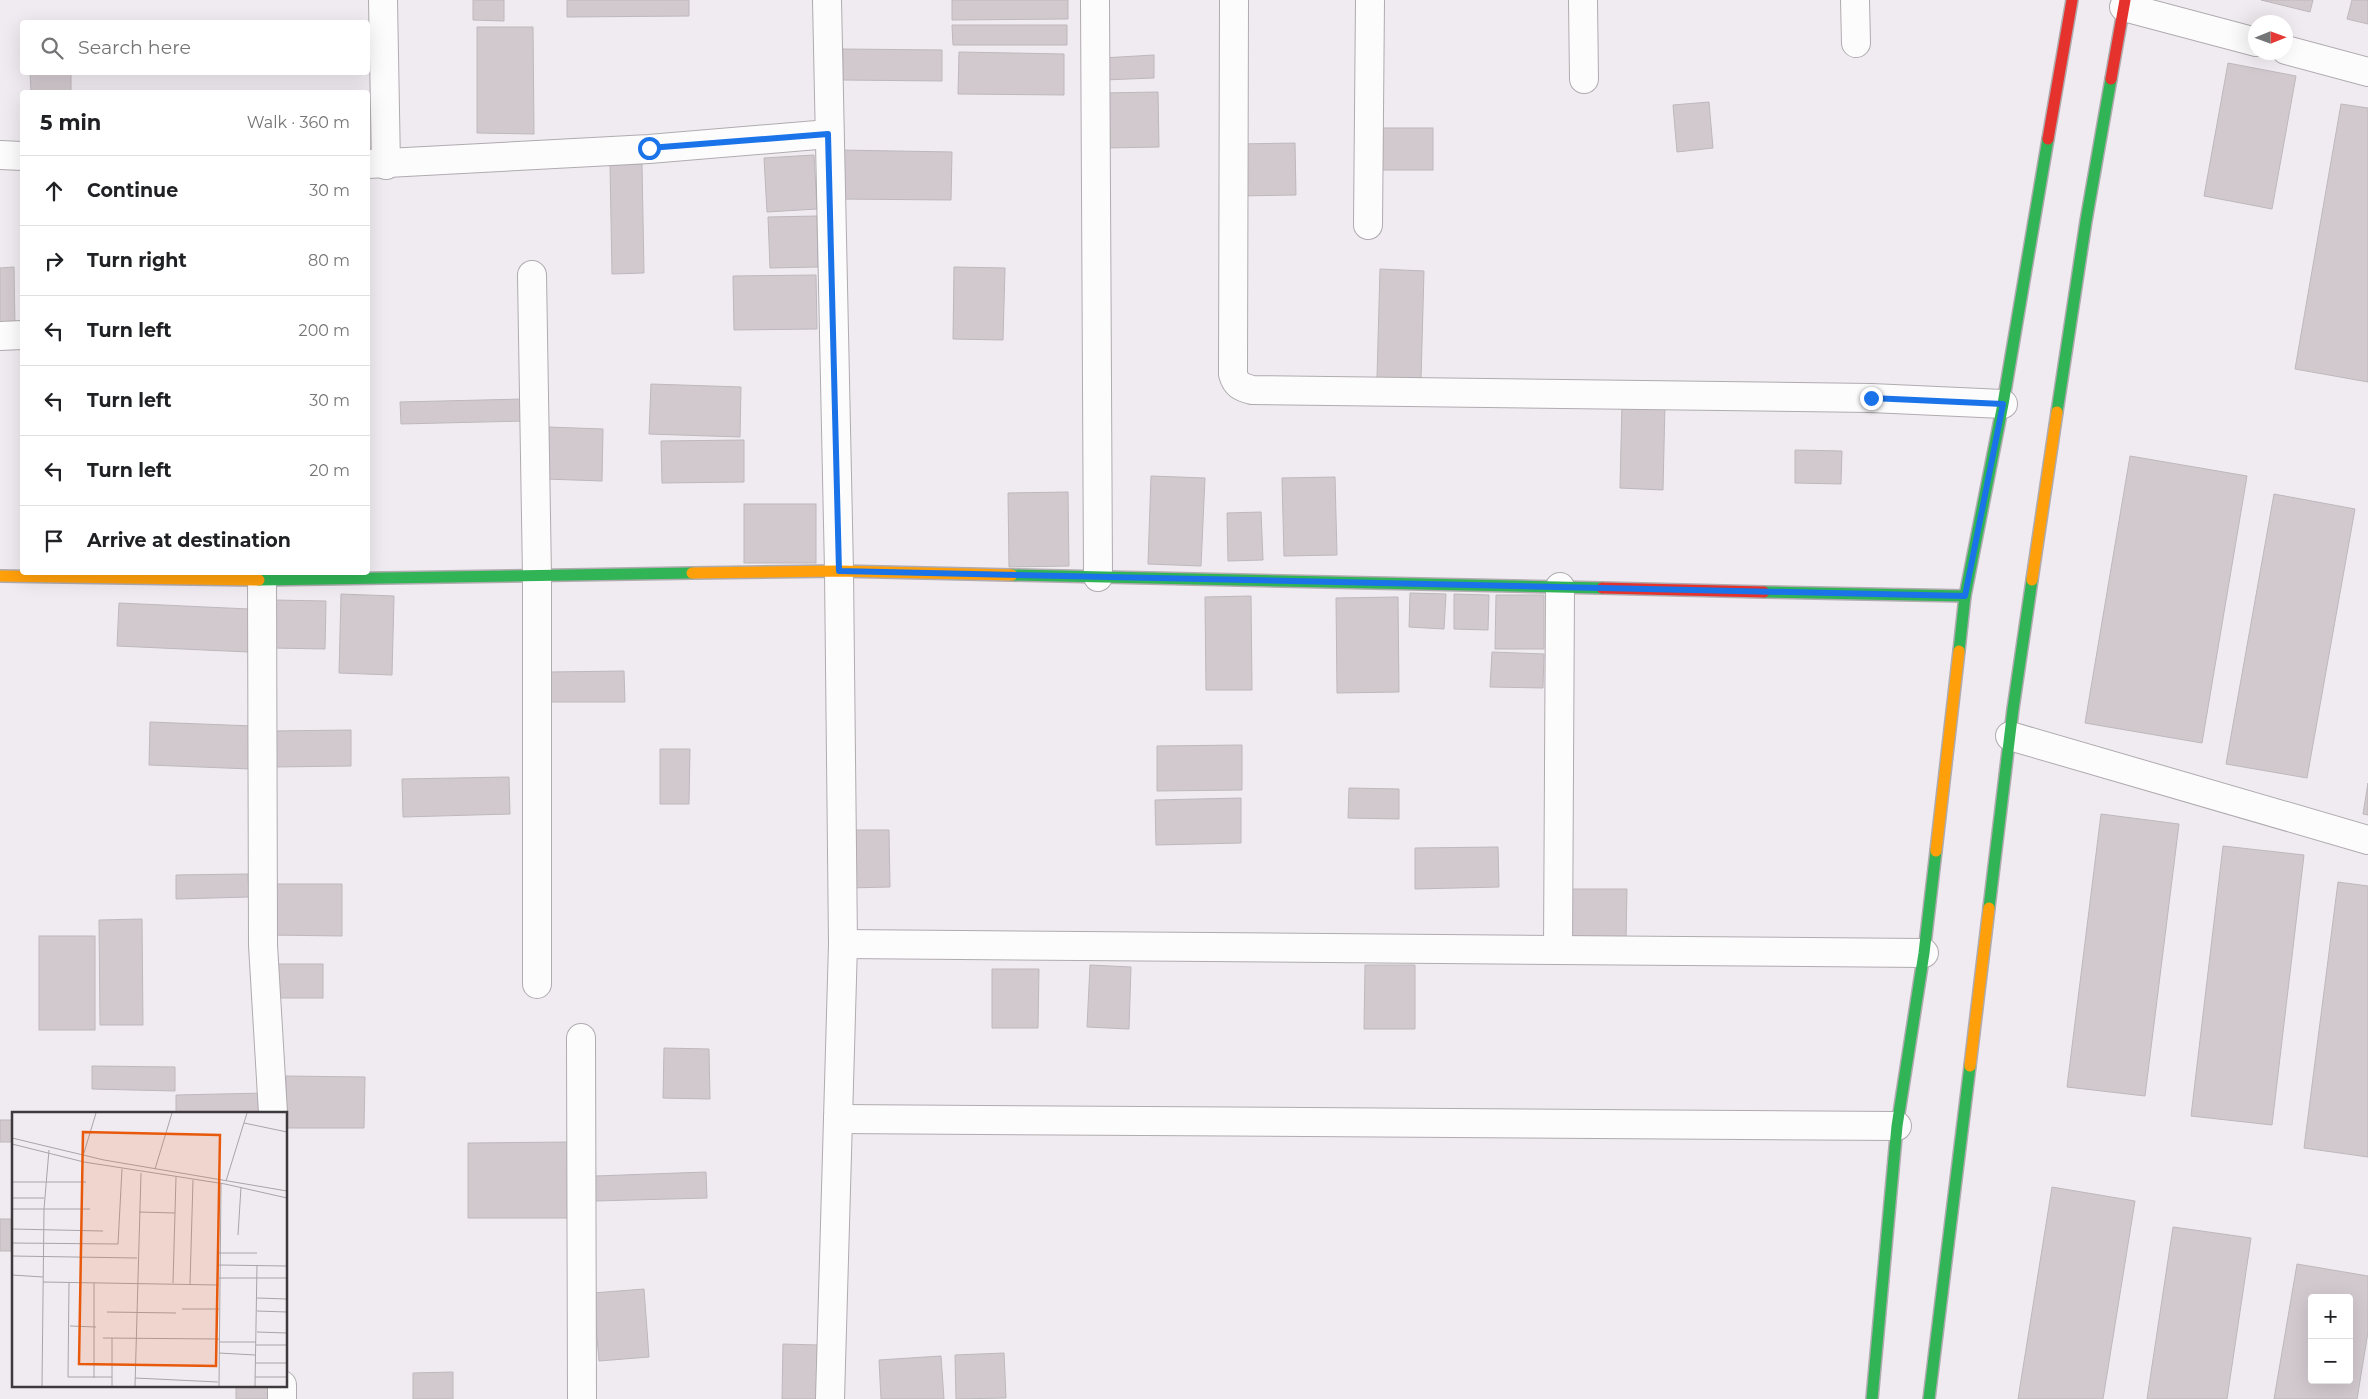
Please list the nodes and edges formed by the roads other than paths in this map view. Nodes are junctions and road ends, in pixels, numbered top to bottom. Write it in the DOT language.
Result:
graph roads {
  1 [pos="384,0"];
  2 [pos="826,0"];
  3 [pos="1095,0"];
  4 [pos="1234,0"];
  5 [pos="1370,0"];
  6 [pos="1583,0"];
  7 [pos="1855,0"];
  8 [pos="2072,0"];
  9 [pos="2124,3"];
  10 [pos="2248,40"];
  11 [pos="1856,43"];
  12 [pos="2293,52"];
  13 [pos="2368,72"];
  14 [pos="1584,80"];
  15 [pos="828,134"];
  16 [pos="0,155"];
  17 [pos="20,156"];
  18 [pos="376,164"];
  19 [pos="1368,225"];
  20 [pos="532,275"];
  21 [pos="20,335"];
  22 [pos="0,336"];
  23 [pos="2003,404"];
  24 [pos="839,571"];
  25 [pos="0,576"];
  26 [pos="262,576"];
  27 [pos="537,577"];
  28 [pos="1098,577"];
  29 [pos="1560,587"];
  30 [pos="1965,596"];
  31 [pos="2010,736"];
  32 [pos="2368,840"];
  33 [pos="843,944"];
  34 [pos="1558,950"];
  35 [pos="1924,953"];
  36 [pos="537,984"];
  37 [pos="581,1038"];
  38 [pos="273,1112"];
  39 [pos="838,1119"];
  40 [pos="1897,1126"];
  41 [pos="282,1386"];
  42 [pos="282,1399"];
  43 [pos="582,1399"];
  44 [pos="830,1399"];
  45 [pos="1872,1399"];
  46 [pos="1929,1399"];
  1 -- 18 [label="street"];
  2 -- 15 [label="street"];
  3 -- 28 [label="street"];
  4 -- 23 [label="street"];
  5 -- 19 [label="street"];
  6 -- 14 [label="street"];
  7 -- 11 [label="street"];
  8 -- 23 [label="street"];
  9 -- 10 [label="street"];
  9 -- 31 [label="street"];
  12 -- 13 [label="street"];
  15 -- 18 [label="street"];
  15 -- 24 [label="street"];
  16 -- 17 [label="street"];
  20 -- 27 [label="street"];
  21 -- 22 [label="street"];
  23 -- 30 [label="street"];
  24 -- 27 [label="street"];
  24 -- 28 [label="street"];
  24 -- 33 [label="street"];
  25 -- 26 [label="street"];
  26 -- 27 [label="street"];
  26 -- 38 [label="street"];
  27 -- 36 [label="street"];
  28 -- 29 [label="street"];
  29 -- 30 [label="street"];
  29 -- 34 [label="street"];
  30 -- 35 [label="street"];
  31 -- 32 [label="street"];
  31 -- 46 [label="street"];
  33 -- 34 [label="street"];
  33 -- 39 [label="street"];
  34 -- 35 [label="street"];
  35 -- 40 [label="street"];
  37 -- 43 [label="street"];
  39 -- 40 [label="street"];
  39 -- 44 [label="street"];
  40 -- 45 [label="street"];
  41 -- 42 [label="street"];
}
